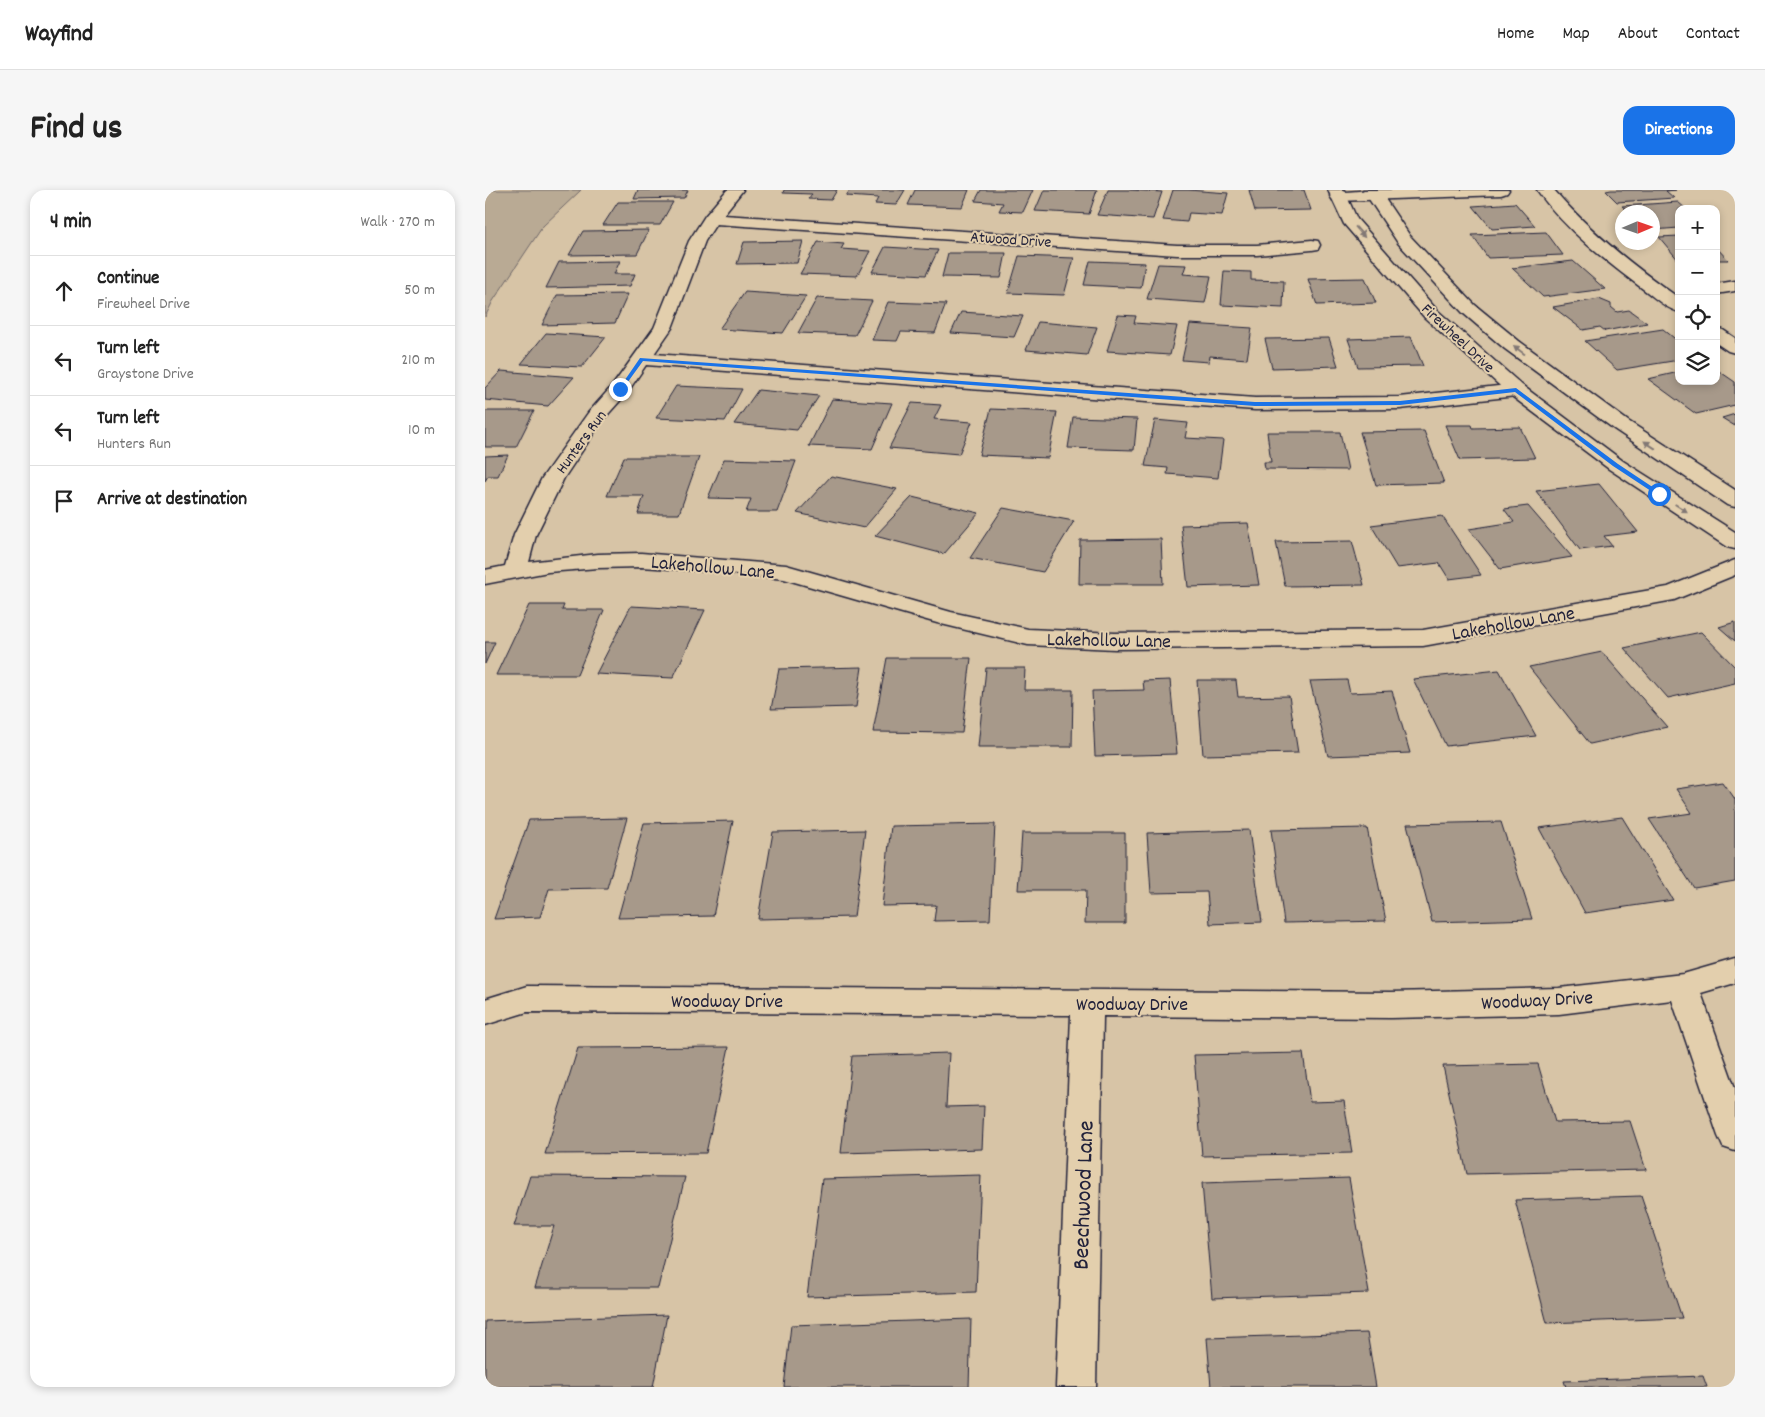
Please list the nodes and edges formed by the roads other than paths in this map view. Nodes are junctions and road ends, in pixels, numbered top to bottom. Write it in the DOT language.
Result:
graph roads {
  1 [pos="735,190"];
  2 [pos="1501,190"];
  3 [pos="1545,190"];
  4 [pos="1372,192"];
  5 [pos="1337,193"];
  6 [pos="711,219"];
  7 [pos="1312,245"];
  8 [pos="1735,286"];
  9 [pos="1720,289"];
  10 [pos="1675,300"];
  11 [pos="1720,337"];
  12 [pos="1735,347"];
  13 [pos="641,359"];
  14 [pos="1516,390"];
  15 [pos="1735,500"];
  16 [pos="1735,542"];
  17 [pos="1735,568"];
  18 [pos="515,571"];
  19 [pos="485,577"];
  20 [pos="1735,971"];
  21 [pos="1683,986"];
  22 [pos="1087,1003"];
  23 [pos="485,1012"];
  24 [pos="1735,1136"];
  25 [pos="1076,1387"];
  1 -- 6 [label="street, Hunters Run"];
  2 -- 4 [label="street"];
  3 -- 10 [label="street"];
  4 -- 5 [label="street"];
  15 -- 4 [label="street, Firewheel Drive, one-way"];
  5 -- 14 [label="street, Firewheel Drive, one-way"];
  6 -- 7 [label="street, Atwood Drive"];
  6 -- 13 [label="street, Hunters Run"];
  8 -- 9 [label="street"];
  11 -- 12 [label="street"];
  13 -- 14 [label="street"];
  13 -- 18 [label="street, Hunters Run"];
  14 -- 16 [label="street, Firewheel Drive, one-way"];
  17 -- 18 [label="street, Lakehollow Lane"];
  18 -- 19 [label="street, Lakehollow Lane"];
  20 -- 21 [label="street, Woodway Drive"];
  21 -- 22 [label="street, Woodway Drive"];
  21 -- 24 [label="street"];
  22 -- 23 [label="street, Woodway Drive"];
  22 -- 25 [label="street, Beechwood Lane"];
}
